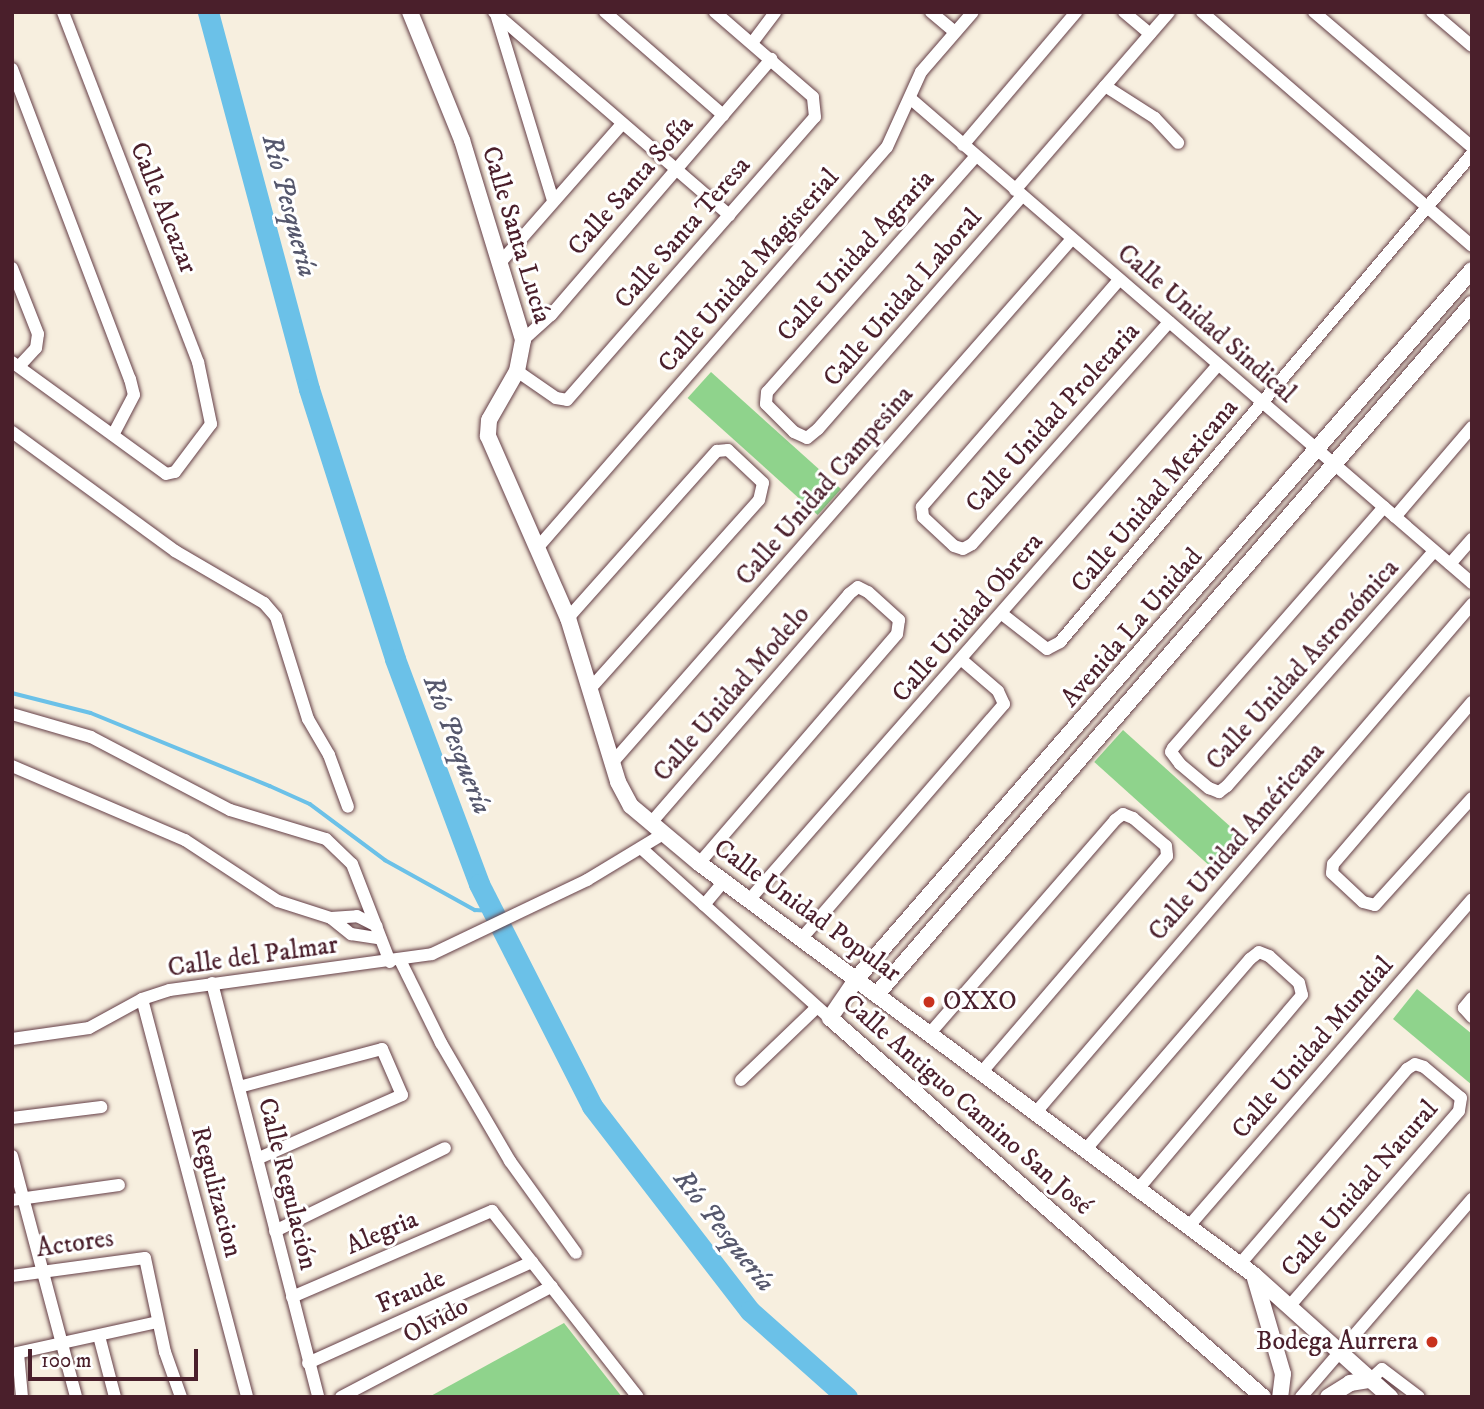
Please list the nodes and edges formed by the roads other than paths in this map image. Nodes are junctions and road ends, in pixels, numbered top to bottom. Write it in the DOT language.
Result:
graph roads {
  1 [pos="63,12"];
  2 [pos="410,12"];
  3 [pos="605,12"];
  4 [pos="715,12"];
  5 [pos="775,12"];
  6 [pos="931,12"];
  7 [pos="973,12"];
  8 [pos="1076,12"];
  9 [pos="1124,12"];
  10 [pos="1169,12"];
  11 [pos="1202,12"];
  12 [pos="1314,12"];
  13 [pos="1432,12"];
  14 [pos="495,13"];
  15 [pos="955,32"];
  16 [pos="1150,34"];
  17 [pos="752,43"];
  18 [pos="1472,46"];
  19 [pos="771,60"];
  20 [pos="12,69"];
  21 [pos="1105,86"];
  22 [pos="911,99"];
  23 [pos="723,115"];
  24 [pos="622,124"];
  25 [pos="1178,144"];
  26 [pos="963,145"];
  27 [pos="1472,147"];
  28 [pos="1472,154"];
  29 [pos="975,156"];
  30 [pos="675,169"];
  31 [pos="1018,193"];
  32 [pos="553,201"];
  33 [pos="1427,207"];
  34 [pos="729,215"];
  35 [pos="1071,240"];
  36 [pos="1472,246"];
  37 [pos="499,264"];
  38 [pos="12,268"];
  39 [pos="1472,270"];
  40 [pos="1119,280"];
  41 [pos="1470,311"];
  42 [pos="1168,322"];
  43 [pos="523,340"];
  44 [pos="15,364"];
  45 [pos="1218,365"];
  46 [pos="517,371"];
  47 [pos="1263,402"];
  48 [pos="1472,427"];
  49 [pos="818,429"];
  50 [pos="12,432"];
  51 [pos="113,435"];
  52 [pos="1318,452"];
  53 [pos="1333,464"];
  54 [pos="1384,507"];
  55 [pos="1395,517"];
  56 [pos="1472,539"];
  57 [pos="539,547"];
  58 [pos="1434,551"];
  59 [pos="1450,564"];
  60 [pos="1472,583"];
  61 [pos="1472,604"];
  62 [pos="1002,614"];
  63 [pos="568,618"];
  64 [pos="962,660"];
  65 [pos="591,688"];
  66 [pos="1472,702"];
  67 [pos="12,715"];
  68 [pos="612,763"];
  69 [pos="12,766"];
  70 [pos="1472,798"];
  71 [pos="348,807"];
  72 [pos="656,829"];
  73 [pos="640,848"];
  74 [pos="699,863"];
  75 [pos="587,880"];
  76 [pos="724,881"];
  77 [pos="1472,899"];
  78 [pos="750,900"];
  79 [pos="704,905"];
  80 [pos="331,918"];
  81 [pos="377,926"];
  82 [pos="802,938"];
  83 [pos="381,939"];
  84 [pos="396,961"];
  85 [pos="858,977"];
  86 [pos="212,982"];
  87 [pos="878,993"];
  88 [pos="1472,998"];
  89 [pos="142,999"];
  90 [pos="817,1007"];
  91 [pos="1472,1017"];
  92 [pos="830,1018"];
  93 [pos="931,1032"];
  94 [pos="12,1039"];
  95 [pos="983,1071"];
  96 [pos="741,1080"];
  97 [pos="239,1087"];
  98 [pos="100,1107"];
  99 [pos="1037,1111"];
  100 [pos="12,1118"];
  101 [pos="445,1148"];
  102 [pos="1086,1149"];
  103 [pos="12,1156"];
  104 [pos="257,1159"];
  105 [pos="119,1185"];
  106 [pos="1138,1189"];
  107 [pos="18,1199"];
  108 [pos="1472,1199"];
  109 [pos="1189,1226"];
  110 [pos="275,1231"];
  111 [pos="576,1253"];
  112 [pos="533,1262"];
  113 [pos="1240,1264"];
  114 [pos="43,1272"];
  115 [pos="1254,1275"];
  116 [pos="12,1276"];
  117 [pos="552,1286"];
  118 [pos="292,1297"];
  119 [pos="1291,1304"];
  120 [pos="158,1322"];
  121 [pos="99,1336"];
  122 [pos="60,1345"];
  123 [pos="1340,1350"];
  124 [pos="15,1354"];
  125 [pos="308,1363"];
  126 [pos="1370,1380"];
  127 [pos="22,1397"];
  128 [pos="76,1397"];
  129 [pos="115,1397"];
  130 [pos="181,1397"];
  131 [pos="247,1397"];
  132 [pos="318,1397"];
  133 [pos="341,1397"];
  134 [pos="638,1397"];
  135 [pos="1263,1397"];
  136 [pos="1280,1397"];
  137 [pos="1301,1397"];
  138 [pos="1328,1397"];
  139 [pos="1390,1397"];
  140 [pos="1419,1397"];
  1 -- 51 [label="street, Calle Alcazar"];
  2 -- 37 [label="street, Calle Santa Lucía"];
  3 -- 23 [label="street"];
  4 -- 17 [label="street"];
  5 -- 17 [label="street"];
  6 -- 15 [label="street"];
  7 -- 15 [label="street, Calle Unidad Magisterial"];
  8 -- 26 [label="street"];
  9 -- 16 [label="street"];
  10 -- 16 [label="street"];
  11 -- 33 [label="street"];
  12 -- 27 [label="street"];
  13 -- 18 [label="street"];
  14 -- 24 [label="street"];
  14 -- 32 [label="street"];
  15 -- 22 [label="street, Calle Unidad Magisterial"];
  16 -- 21 [label="street"];
  17 -- 19 [label="street"];
  19 -- 23 [label="street, Calle Santa Sofía"];
  19 -- 34 [label="street, Calle Santa Teresa"];
  20 -- 51 [label="street"];
  21 -- 25 [label="street"];
  21 -- 31 [label="street"];
  22 -- 26 [label="street, Calle Unidad Sindical"];
  22 -- 57 [label="street, Calle Unidad Magisterial"];
  23 -- 30 [label="street, Calle Santa Sofía"];
  24 -- 30 [label="street"];
  24 -- 32 [label="street"];
  26 -- 29 [label="street, Calle Unidad Sindical"];
  28 -- 33 [label="street, Calle Unidad Mexicana"];
  29 -- 31 [label="street, Calle Unidad Sindical"];
  29 -- 49 [label="street, Calle Unidad Agraria"];
  30 -- 34 [label="street"];
  30 -- 43 [label="street, Calle Santa Sofía"];
  31 -- 35 [label="street, Calle Unidad Sindical"];
  31 -- 49 [label="street, Calle Unidad Laboral"];
  32 -- 37 [label="street"];
  33 -- 36 [label="street"];
  33 -- 47 [label="street, Calle Unidad Mexicana"];
  34 -- 46 [label="street, Calle Santa Teresa"];
  35 -- 40 [label="street, Calle Unidad Sindical"];
  35 -- 68 [label="street, Calle Unidad Campesina"];
  37 -- 43 [label="street, Calle Santa Lucía"];
  38 -- 44 [label="street"];
  39 -- 52 [label="street, Avenida La Unidad"];
  40 -- 42 [label="street, Calle Unidad Sindical"];
  40 -- 42 [label="street, Calle Unidad Proletaria"];
  41 -- 53 [label="street, Avenida La Unidad"];
  42 -- 45 [label="street, Calle Unidad Sindical"];
  43 -- 46 [label="street, Calle Santa Lucía"];
  44 -- 51 [label="street"];
  45 -- 47 [label="street, Calle Unidad Sindical"];
  45 -- 62 [label="street, Calle Unidad Obrera"];
  46 -- 57 [label="street, Calle Santa Lucía"];
  47 -- 52 [label="street, Calle Unidad Sindical"];
  47 -- 62 [label="street, Calle Unidad Mexicana"];
  48 -- 55 [label="street"];
  50 -- 71 [label="street"];
  52 -- 53 [label="street, Calle Unidad Sindical"];
  52 -- 85 [label="street, Avenida La Unidad"];
  53 -- 54 [label="street, Calle Unidad Sindical"];
  53 -- 87 [label="street, Avenida La Unidad"];
  54 -- 55 [label="street, Calle Unidad Sindical"];
  54 -- 58 [label="street, Calle Unidad Astronómica"];
  55 -- 58 [label="street, Calle Unidad Sindical"];
  56 -- 59 [label="street"];
  57 -- 63 [label="street, Calle Unidad Popular"];
  58 -- 59 [label="street, Calle Unidad Sindical"];
  59 -- 60 [label="street, Calle Unidad Sindical"];
  61 -- 99 [label="street, Calle Unidad Américana"];
  62 -- 64 [label="street, Calle Unidad Obrera"];
  63 -- 65 [label="street, Calle Unidad Popular"];
  63 -- 65 [label="street"];
  64 -- 78 [label="street, Calle Unidad Obrera"];
  64 -- 82 [label="street"];
  65 -- 68 [label="street, Calle Unidad Popular"];
  66 -- 70 [label="street"];
  67 -- 81 [label="street"];
  68 -- 72 [label="street, Calle Unidad Popular"];
  69 -- 80 [label="street"];
  72 -- 73 [label="street, Calle Unidad Modelo"];
  72 -- 74 [label="street, Calle Unidad Popular"];
  72 -- 74 [label="street, Calle Unidad Modelo"];
  73 -- 75 [label="street, Calle Unidad Modelo"];
  73 -- 79 [label="street, Calle Antiguo Camino San José"];
  74 -- 76 [label="street, Calle Unidad Popular"];
  75 -- 84 [label="street, Calle del Palmar"];
  76 -- 78 [label="street, Calle Unidad Popular"];
  76 -- 79 [label="street"];
  77 -- 109 [label="street, Calle Unidad Mundial"];
  78 -- 82 [label="street, Calle Unidad Popular"];
  79 -- 90 [label="street, Calle Antiguo Camino San José"];
  80 -- 81 [label="street"];
  80 -- 83 [label="street"];
  81 -- 83 [label="street"];
  82 -- 85 [label="street, Calle Unidad Popular"];
  83 -- 84 [label="street"];
  84 -- 86 [label="street, Calle del Palmar"];
  84 -- 111 [label="street"];
  85 -- 87 [label="street, Calle Unidad Popular"];
  85 -- 92 [label="street, Avenida La Unidad"];
  86 -- 89 [label="street, Calle del Palmar"];
  86 -- 97 [label="street, Calle Regulación"];
  87 -- 93 [label="street, Calle Unidad Popular"];
  88 -- 91 [label="street"];
  89 -- 94 [label="street, Calle del Palmar"];
  89 -- 131 [label="street, Regulizacion"];
  90 -- 92 [label="street, Calle Antiguo Camino San José"];
  90 -- 96 [label="street"];
  92 -- 135 [label="street, Calle Antiguo Camino San José"];
  93 -- 95 [label="street, Calle Unidad Popular"];
  93 -- 95 [label="street"];
  95 -- 99 [label="street, Calle Unidad Popular"];
  97 -- 104 [label="street, Calle Regulación"];
  97 -- 104 [label="street"];
  98 -- 100 [label="street"];
  99 -- 102 [label="street, Calle Unidad Popular"];
  101 -- 110 [label="street"];
  102 -- 106 [label="street, Calle Unidad Popular"];
  102 -- 106 [label="street"];
  103 -- 107 [label="street"];
  104 -- 110 [label="street, Calle Regulación"];
  105 -- 107 [label="street"];
  106 -- 109 [label="street, Calle Unidad Popular"];
  107 -- 114 [label="street"];
  108 -- 123 [label="street"];
  109 -- 113 [label="street, Calle Unidad Popular"];
  110 -- 118 [label="street, Calle Regulación"];
  112 -- 117 [label="street"];
  112 -- 118 [label="street, Alegria"];
  112 -- 125 [label="street, Fraude"];
  113 -- 115 [label="street, Calle Unidad Popular"];
  113 -- 119 [label="street, Calle Unidad Natural"];
  114 -- 116 [label="street, Actores"];
  114 -- 120 [label="street, Actores"];
  114 -- 122 [label="street"];
  115 -- 119 [label="street, Calle Unidad Popular"];
  115 -- 136 [label="street"];
  117 -- 133 [label="street, Olvido"];
  117 -- 134 [label="street"];
  118 -- 125 [label="street, Calle Regulación"];
  119 -- 123 [label="street, Calle Unidad Popular"];
  120 -- 121 [label="street"];
  120 -- 130 [label="street"];
  121 -- 122 [label="street"];
  121 -- 129 [label="street"];
  122 -- 124 [label="street"];
  122 -- 128 [label="street"];
  123 -- 126 [label="street, Calle Unidad Popular"];
  123 -- 137 [label="street"];
  124 -- 127 [label="street"];
  125 -- 132 [label="street, Calle Regulación"];
  126 -- 138 [label="street"];
  126 -- 139 [label="street, Calle Unidad Popular"];
  126 -- 140 [label="street"];
}
